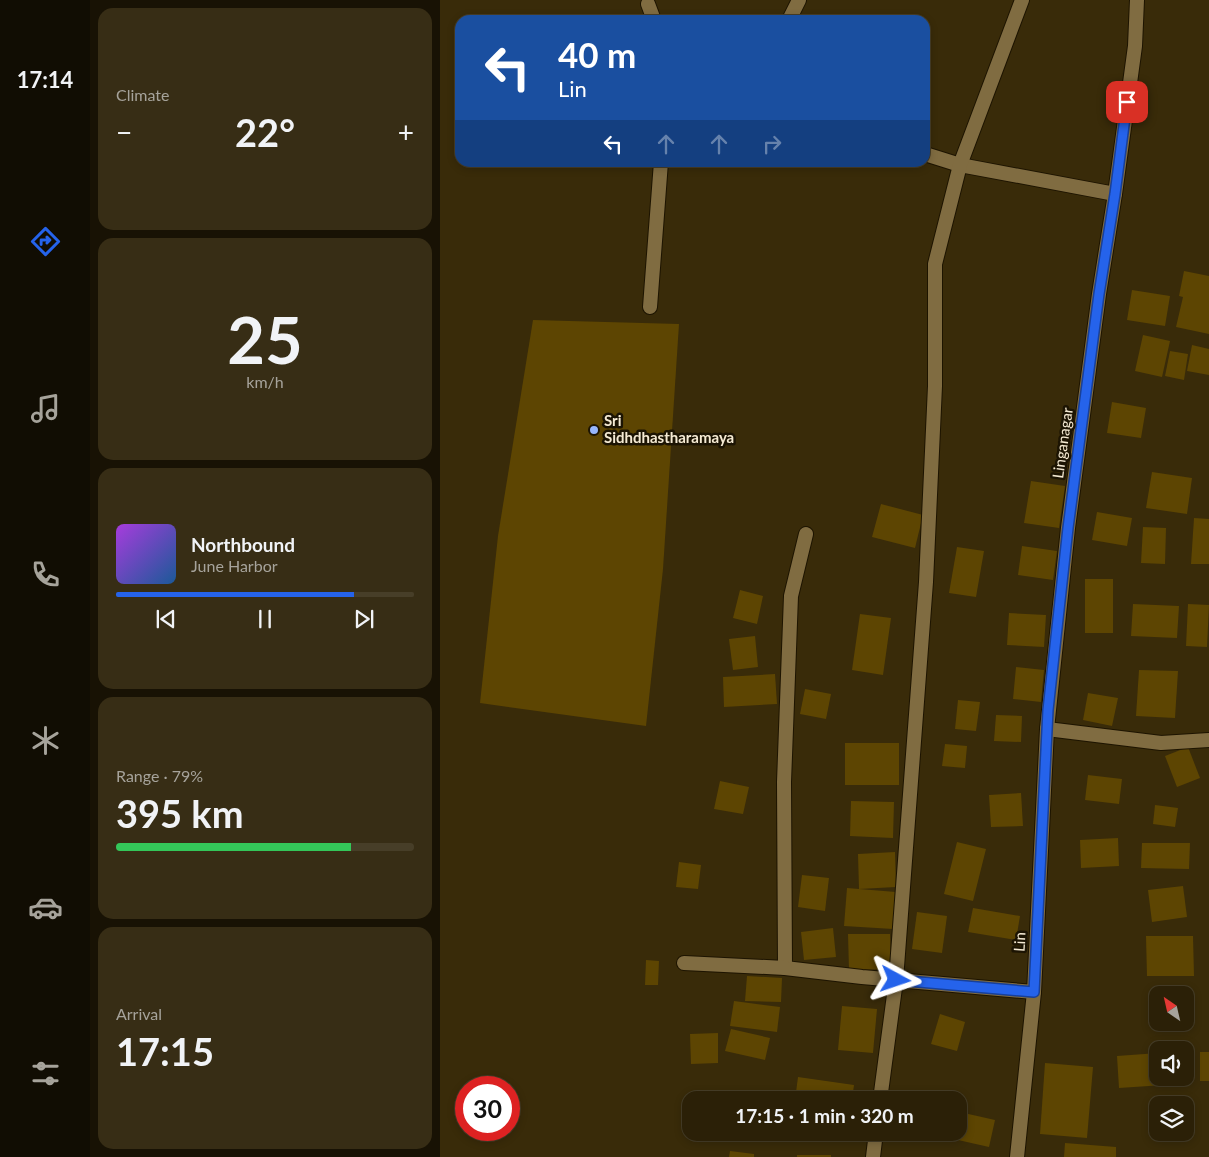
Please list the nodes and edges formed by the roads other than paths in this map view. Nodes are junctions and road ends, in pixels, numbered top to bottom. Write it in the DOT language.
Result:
graph roads {
  1 [pos="799,0"];
  2 [pos="1022,0"];
  3 [pos="1136,1"];
  4 [pos="648,4"];
  5 [pos="652,15"];
  6 [pos="792,15"];
  7 [pos="930,156"];
  8 [pos="960,165"];
  9 [pos="661,167"];
  10 [pos="1115,194"];
  11 [pos="650,307"];
  12 [pos="806,534"];
  13 [pos="1047,729"];
  14 [pos="1209,740"];
  15 [pos="684,963"];
  16 [pos="785,968"];
  17 [pos="896,980"];
  18 [pos="1034,992"];
  19 [pos="881,1091"];
  20 [pos="875,1141"];
  21 [pos="873,1157"];
  22 [pos="1017,1157"];
  1 -- 6 [label="street"];
  2 -- 8 [label="street"];
  3 -- 10 [label="street, Linganagar"];
  4 -- 5 [label="street"];
  7 -- 8 [label="street"];
  8 -- 10 [label="street"];
  8 -- 17 [label="street"];
  9 -- 11 [label="street"];
  10 -- 13 [label="street, Linganagar"];
  12 -- 16 [label="street"];
  13 -- 14 [label="street"];
  13 -- 18 [label="street, Lin"];
  15 -- 16 [label="street"];
  16 -- 17 [label="street"];
  17 -- 18 [label="street"];
  17 -- 19 [label="street"];
  18 -- 22 [label="street, Lin"];
  20 -- 21 [label="street"];
}
